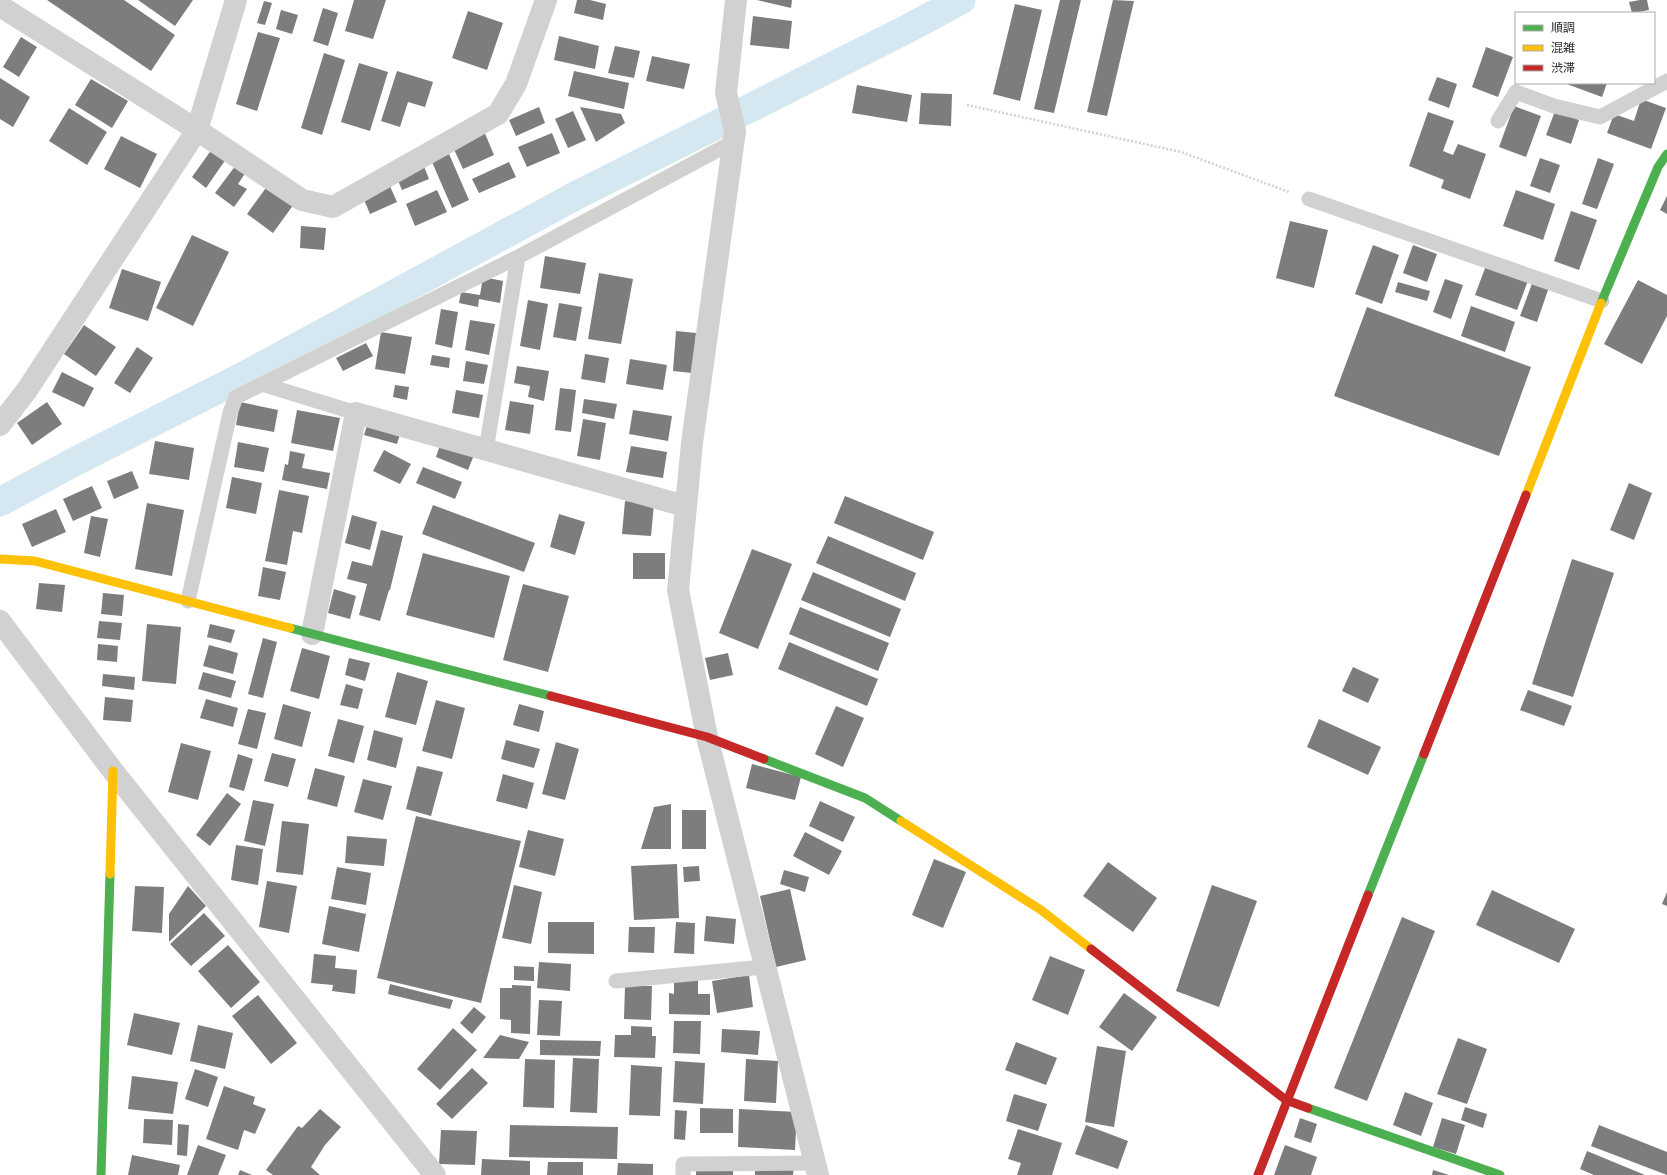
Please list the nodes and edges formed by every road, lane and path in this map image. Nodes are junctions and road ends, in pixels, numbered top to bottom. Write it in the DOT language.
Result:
graph roads {
  1 [pos="236,0"];
  2 [pos="546,0"];
  3 [pos="736,0"];
  4 [pos="0,6"];
  5 [pos="1667,80"];
  6 [pos="967,105"];
  7 [pos="1498,121"];
  8 [pos="197,130"];
  9 [pos="734,136"];
  10 [pos="1667,154"];
  11 [pos="1309,199"];
  12 [pos="518,257"];
  13 [pos="1602,301"];
  14 [pos="262,384"];
  15 [pos="356,413"];
  16 [pos="0,425"];
  17 [pos="486,450"];
  18 [pos="685,506"];
  19 [pos="0,559"];
  20 [pos="188,600"];
  21 [pos="0,621"];
  22 [pos="312,634"];
  23 [pos="707,737"];
  24 [pos="113,771"];
  25 [pos="764,967"];
  26 [pos="616,981"];
  27 [pos="1286,1100"];
  28 [pos="817,1169"];
  29 [pos="101,1175"];
  30 [pos="435,1175"];
  31 [pos="683,1175"];
  32 [pos="1258,1175"];
  33 [pos="1500,1175"];
  1 -- 8 [label="street"];
  2 -- 8 [label="street"];
  3 -- 9 [label="street"];
  4 -- 8 [label="street"];
  5 -- 7 [label="lane"];
  6 -- 11 [label="path"];
  8 -- 16 [label="street"];
  9 -- 12 [label="lane"];
  9 -- 18 [label="street"];
  10 -- 13 [label="street"];
  11 -- 13 [label="lane"];
  12 -- 14 [label="lane"];
  12 -- 17 [label="lane"];
  13 -- 27 [label="street"];
  14 -- 15 [label="lane"];
  14 -- 20 [label="lane"];
  15 -- 17 [label="street"];
  15 -- 22 [label="street"];
  17 -- 18 [label="street"];
  18 -- 23 [label="street"];
  19 -- 20 [label="street"];
  20 -- 22 [label="street"];
  21 -- 24 [label="street"];
  22 -- 23 [label="street"];
  23 -- 25 [label="street"];
  23 -- 27 [label="street"];
  24 -- 29 [label="street"];
  24 -- 30 [label="street"];
  25 -- 26 [label="lane"];
  25 -- 28 [label="street"];
  27 -- 32 [label="street"];
  27 -- 33 [label="street"];
  28 -- 31 [label="lane"];
}
